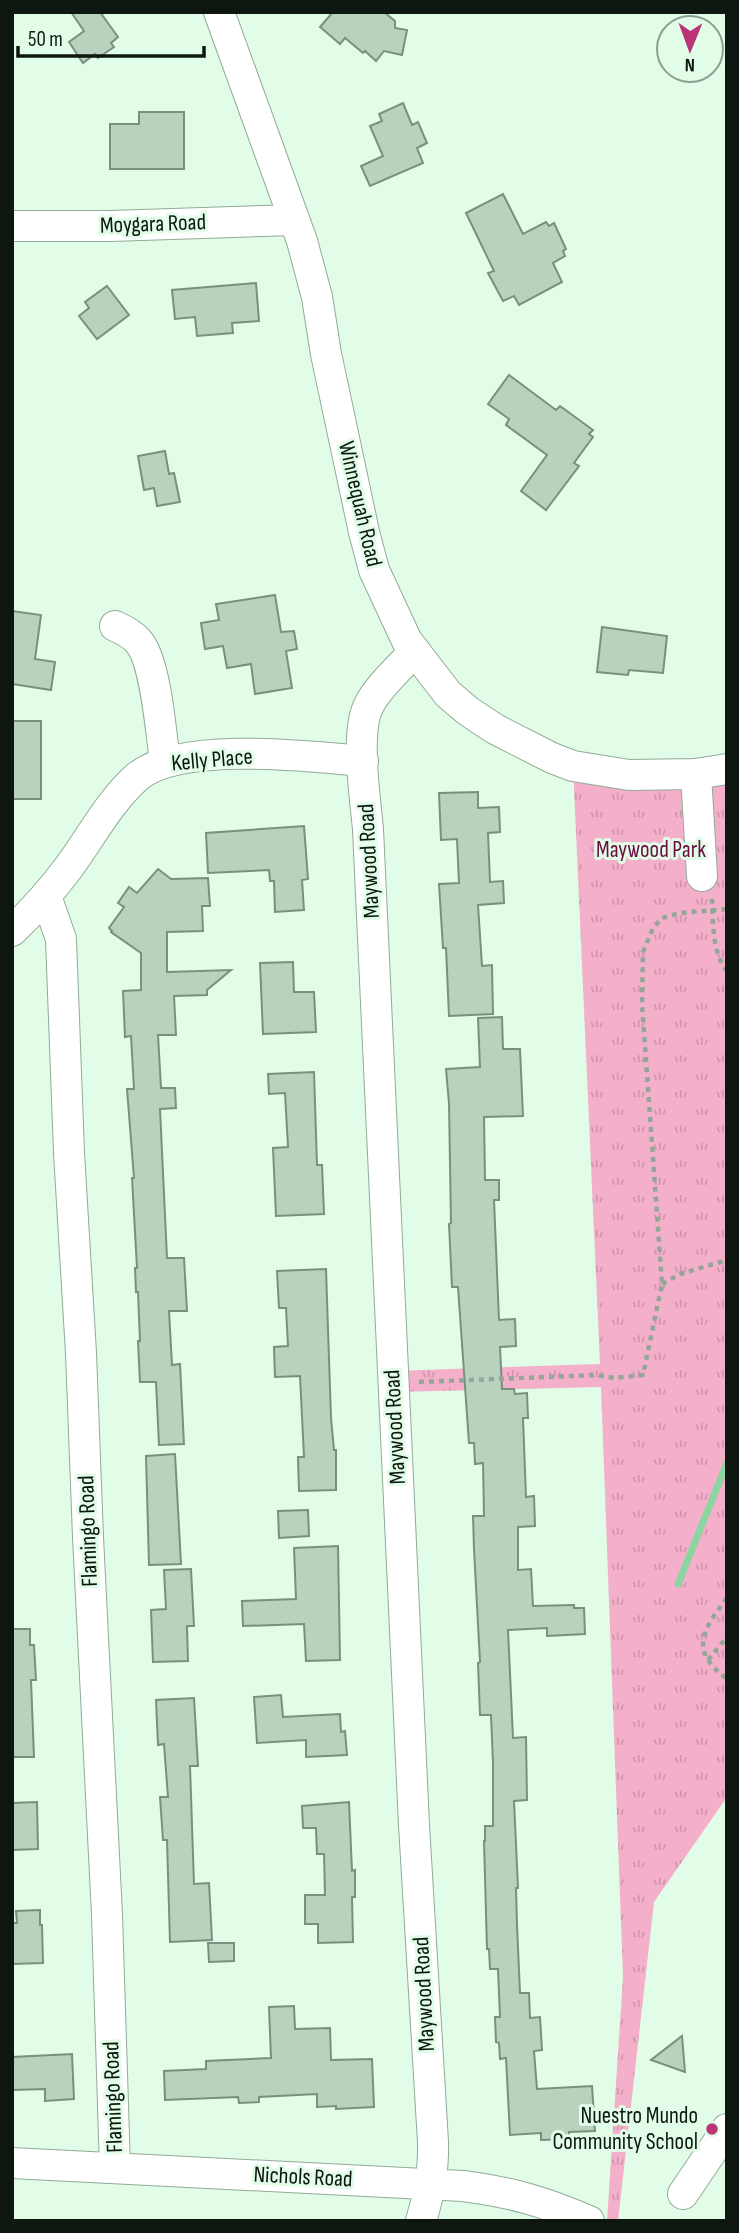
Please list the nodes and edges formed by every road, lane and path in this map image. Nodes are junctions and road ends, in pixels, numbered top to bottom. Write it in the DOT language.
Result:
graph roads {
  1 [pos="219,12"];
  2 [pos="294,220"];
  3 [pos="12,226"];
  4 [pos="115,626"];
  5 [pos="415,651"];
  6 [pos="363,761"];
  7 [pos="165,762"];
  8 [pos="727,769"];
  9 [pos="696,774"];
  10 [pos="702,876"];
  11 [pos="46,896"];
  12 [pos="727,909"];
  13 [pos="713,911"];
  14 [pos="12,931"];
  15 [pos="727,971"];
  16 [pos="727,1260"];
  17 [pos="662,1284"];
  18 [pos="393,1383"];
  19 [pos="727,1598"];
  20 [pos="727,1637"];
  21 [pos="708,1660"];
  22 [pos="727,1679"];
  23 [pos="727,2129"];
  24 [pos="12,2163"];
  25 [pos="115,2168"];
  26 [pos="430,2184"];
  27 [pos="683,2194"];
  28 [pos="421,2221"];
  29 [pos="589,2221"];
  1 -- 2 [label="street, Winnequah Road"];
  2 -- 3 [label="street, Moygara Road"];
  2 -- 5 [label="street, Winnequah Road"];
  4 -- 7 [label="street"];
  5 -- 6 [label="street, Maywood Road"];
  5 -- 9 [label="street, Winnequah Road"];
  6 -- 7 [label="street, Kelly Place"];
  6 -- 18 [label="street, Maywood Road"];
  7 -- 11 [label="street, Kelly Place"];
  8 -- 9 [label="street, Winnequah Road"];
  9 -- 10 [label="street"];
  10 -- 13 [label="path"];
  11 -- 14 [label="street, Kelly Place"];
  11 -- 25 [label="street, Flamingo Road"];
  12 -- 13 [label="path"];
  13 -- 15 [label="path"];
  13 -- 17 [label="path"];
  16 -- 17 [label="path"];
  17 -- 18 [label="path"];
  18 -- 26 [label="street, Maywood Road"];
  19 -- 21 [label="path"];
  20 -- 21 [label="path"];
  21 -- 22 [label="path"];
  23 -- 27 [label="street"];
  24 -- 25 [label="street, Nichols Road"];
  25 -- 26 [label="street, Nichols Road"];
  26 -- 28 [label="street, Maywood Road"];
  26 -- 29 [label="street, Nichols Road"];
}
